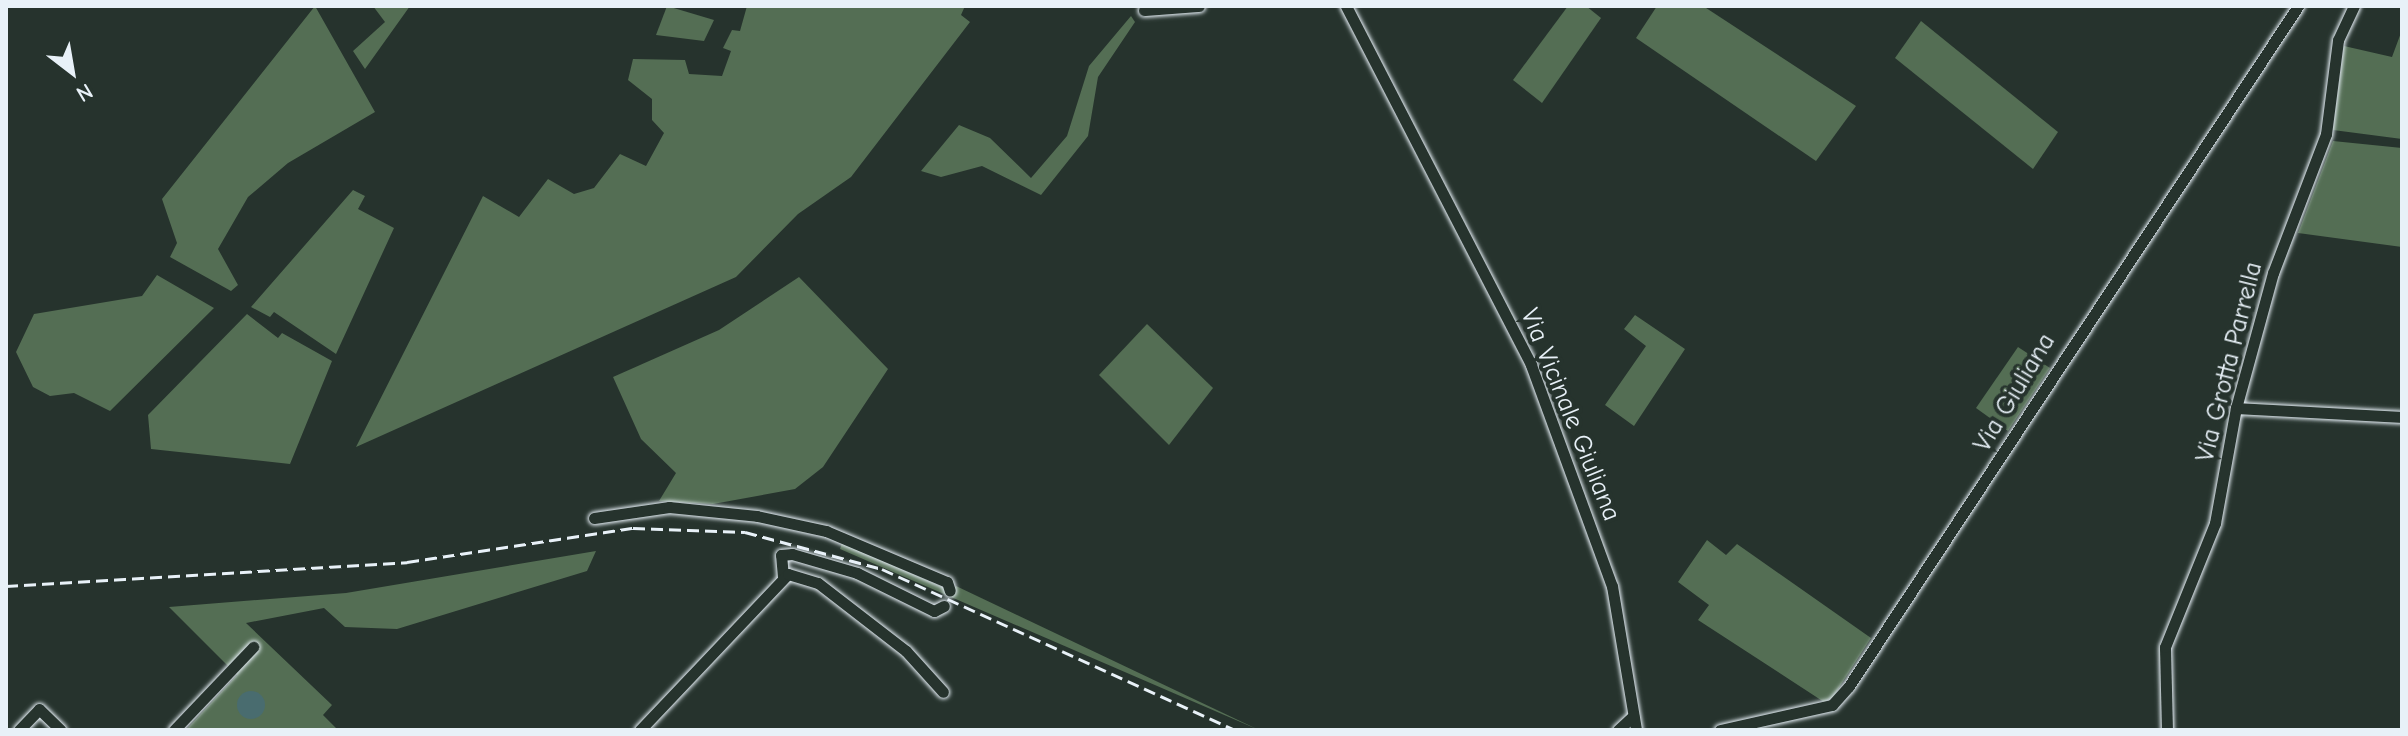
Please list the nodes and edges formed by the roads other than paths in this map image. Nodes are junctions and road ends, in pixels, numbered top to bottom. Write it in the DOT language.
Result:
graph roads {
  1 [pos="1199,6"];
  2 [pos="1346,6"];
  3 [pos="2298,6"];
  4 [pos="2354,6"];
  5 [pos="1144,10"];
  6 [pos="2236,408"];
  7 [pos="2402,417"];
  8 [pos="594,518"];
  9 [pos="783,577"];
  10 [pos="950,591"];
  11 [pos="944,606"];
  12 [pos="253,647"];
  13 [pos="943,692"];
  14 [pos="1633,716"];
  15 [pos="19,730"];
  16 [pos="61,730"];
  17 [pos="174,730"];
  18 [pos="640,730"];
  19 [pos="1618,730"];
  20 [pos="1636,730"];
  21 [pos="1720,730"];
  22 [pos="2167,730"];
  1 -- 5 [label="street"];
  2 -- 14 [label="street, Via Vicinale Giuliana"];
  3 -- 21 [label="street, Via Giuliana"];
  4 -- 6 [label="street, Via Grotta Parrella"];
  6 -- 7 [label="street"];
  6 -- 22 [label="street, Via Grotta Parrella"];
  8 -- 10 [label="street"];
  9 -- 11 [label="street"];
  9 -- 13 [label="street"];
  9 -- 18 [label="street"];
  12 -- 17 [label="street"];
  14 -- 19 [label="street"];
  14 -- 20 [label="street, Via Vicinale Giuliana"];
  15 -- 16 [label="street"];
}
